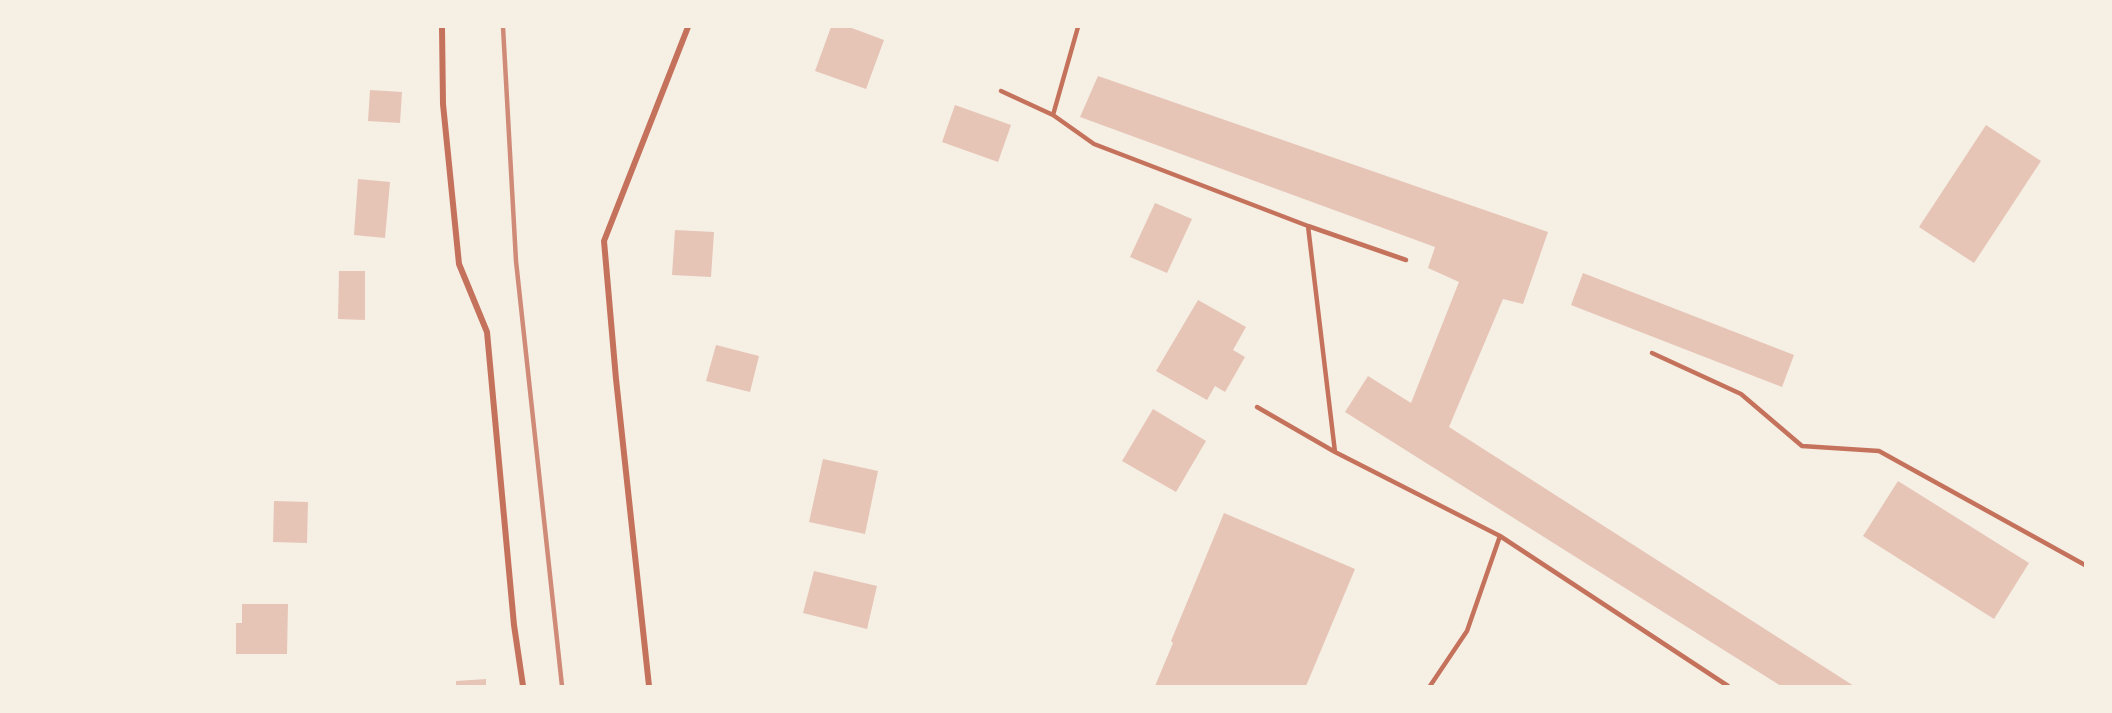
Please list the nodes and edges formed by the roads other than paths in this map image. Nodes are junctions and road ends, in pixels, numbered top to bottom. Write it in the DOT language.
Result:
graph roads {
  1 [pos="442,27"];
  2 [pos="688,27"];
  3 [pos="1078,27"];
  4 [pos="1001,91"];
  5 [pos="1053,115"];
  6 [pos="1308,226"];
  7 [pos="1406,260"];
  8 [pos="1652,353"];
  9 [pos="1257,407"];
  10 [pos="1335,452"];
  11 [pos="1500,536"];
  12 [pos="2085,565"];
  13 [pos="523,686"];
  14 [pos="649,686"];
  15 [pos="1430,686"];
  16 [pos="1728,686"];
  1 -- 13 [label="street"];
  2 -- 14 [label="street"];
  3 -- 5 [label="lane"];
  4 -- 5 [label="lane"];
  5 -- 6 [label="lane"];
  6 -- 7 [label="lane"];
  6 -- 10 [label="lane"];
  8 -- 12 [label="lane"];
  9 -- 10 [label="lane"];
  10 -- 11 [label="lane"];
  11 -- 15 [label="lane"];
  11 -- 16 [label="lane"];
}
